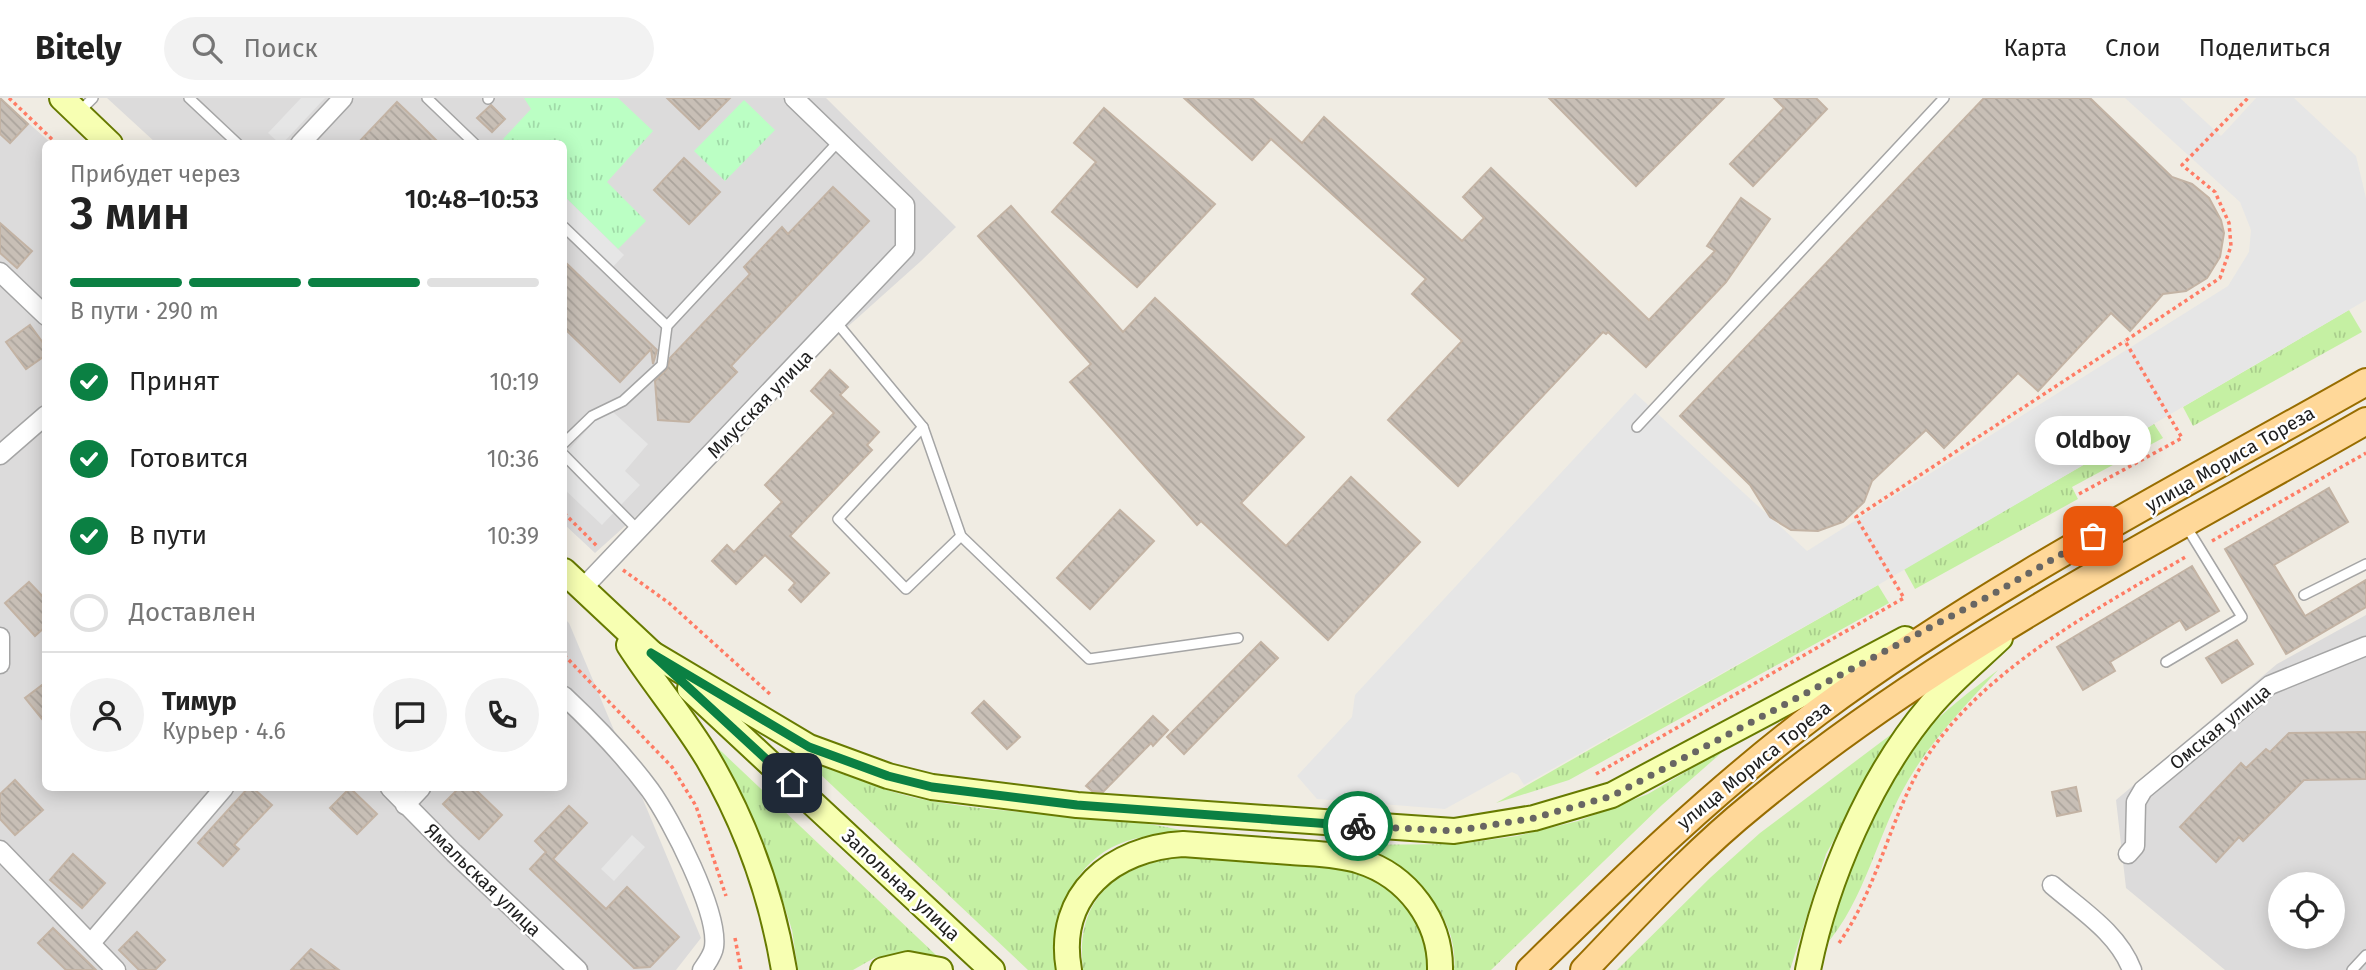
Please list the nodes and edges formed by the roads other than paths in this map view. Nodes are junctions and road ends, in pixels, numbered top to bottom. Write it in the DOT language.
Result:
graph roads {
  1 [pos="189,98"];
  2 [pos="343,98"];
  3 [pos="427,98"];
  4 [pos="794,98"];
  5 [pos="1944,98"];
  6 [pos="78,103"];
  7 [pos="107,140"];
  8 [pos="234,140"];
  9 [pos="304,140"];
  10 [pos="471,140"];
  11 [pos="838,142"];
  12 [pos="567,231"];
  13 [pos="0,272"];
  14 [pos="42,312"];
  15 [pos="837,323"];
  16 [pos="667,326"];
  17 [pos="2366,382"];
  18 [pos="42,419"];
  19 [pos="2366,421"];
  20 [pos="923,427"];
  21 [pos="1637,427"];
  22 [pos="567,440"];
  23 [pos="0,456"];
  24 [pos="567,458"];
  25 [pos="2186,525"];
  26 [pos="639,531"];
  27 [pos="961,536"];
  28 [pos="2366,564"];
  29 [pos="567,574"];
  30 [pos="582,589"];
  31 [pos="1993,594"];
  32 [pos="2304,595"];
  33 [pos="607,612"];
  34 [pos="2028,612"];
  35 [pos="0,637"];
  36 [pos="1238,638"];
  37 [pos="2366,646"];
  38 [pos="651,653"];
  39 [pos="2165,662"];
  40 [pos="0,664"];
  41 [pos="567,699"];
  42 [pos="221,791"];
  43 [pos="393,791"];
  44 [pos="418,791"];
  45 [pos="405,805"];
  46 [pos="0,850"];
  47 [pos="2127,854"];
  48 [pos="2052,885"];
  49 [pos="90,943"];
  50 [pos="2366,955"];
  51 [pos="116,970"];
  52 [pos="578,970"];
  53 [pos="702,970"];
  54 [pos="784,970"];
  55 [pos="883,970"];
  56 [pos="940,970"];
  57 [pos="992,970"];
  58 [pos="1069,970"];
  59 [pos="1440,970"];
  60 [pos="1530,970"];
  61 [pos="1584,970"];
  62 [pos="1808,970"];
  63 [pos="2132,970"];
  64 [pos="2352,970"];
  1 -- 8 [label="lane"];
  2 -- 9 [label="street"];
  3 -- 10 [label="lane"];
  4 -- 11 [label="street"];
  5 -- 21 [label="lane"];
  6 -- 7 [label="street"];
  11 -- 15 [label="street, Миусская улица"];
  11 -- 16 [label="lane"];
  12 -- 16 [label="lane"];
  13 -- 14 [label="street"];
  15 -- 20 [label="lane"];
  15 -- 26 [label="street, Миусская улица"];
  16 -- 22 [label="lane"];
  17 -- 31 [label="main road, улица Мориса Тореза"];
  18 -- 23 [label="street"];
  19 -- 25 [label="main road, улица Мориса Тореза"];
  20 -- 27 [label="lane"];
  20 -- 27 [label="lane"];
  24 -- 26 [label="lane"];
  25 -- 34 [label="main road, улица Мориса Тореза"];
  25 -- 39 [label="lane"];
  26 -- 30 [label="street, Миусская улица"];
  27 -- 36 [label="lane"];
  28 -- 32 [label="lane"];
  29 -- 30 [label="street, Запольная улица"];
  30 -- 33 [label="street, Запольная улица"];
  31 -- 38 [label="street"];
  31 -- 60 [label="main road, улица Мориса Тореза"];
  33 -- 38 [label="street, Запольная улица"];
  33 -- 54 [label="street"];
  34 -- 61 [label="main road, улица Мориса Тореза"];
  34 -- 62 [label="street"];
  35 -- 40 [label="street"];
  37 -- 47 [label="street, Омская улица"];
  38 -- 57 [label="street, Запольная улица"];
  41 -- 53 [label="street"];
  42 -- 49 [label="street"];
  43 -- 45 [label="street, Ямальская улица"];
  44 -- 45 [label="street"];
  45 -- 52 [label="street, Ямальская улица"];
  46 -- 49 [label="street"];
  48 -- 63 [label="street"];
  49 -- 51 [label="street"];
  50 -- 64 [label="lane"];
  55 -- 56 [label="street"];
  58 -- 59 [label="street"];
}
